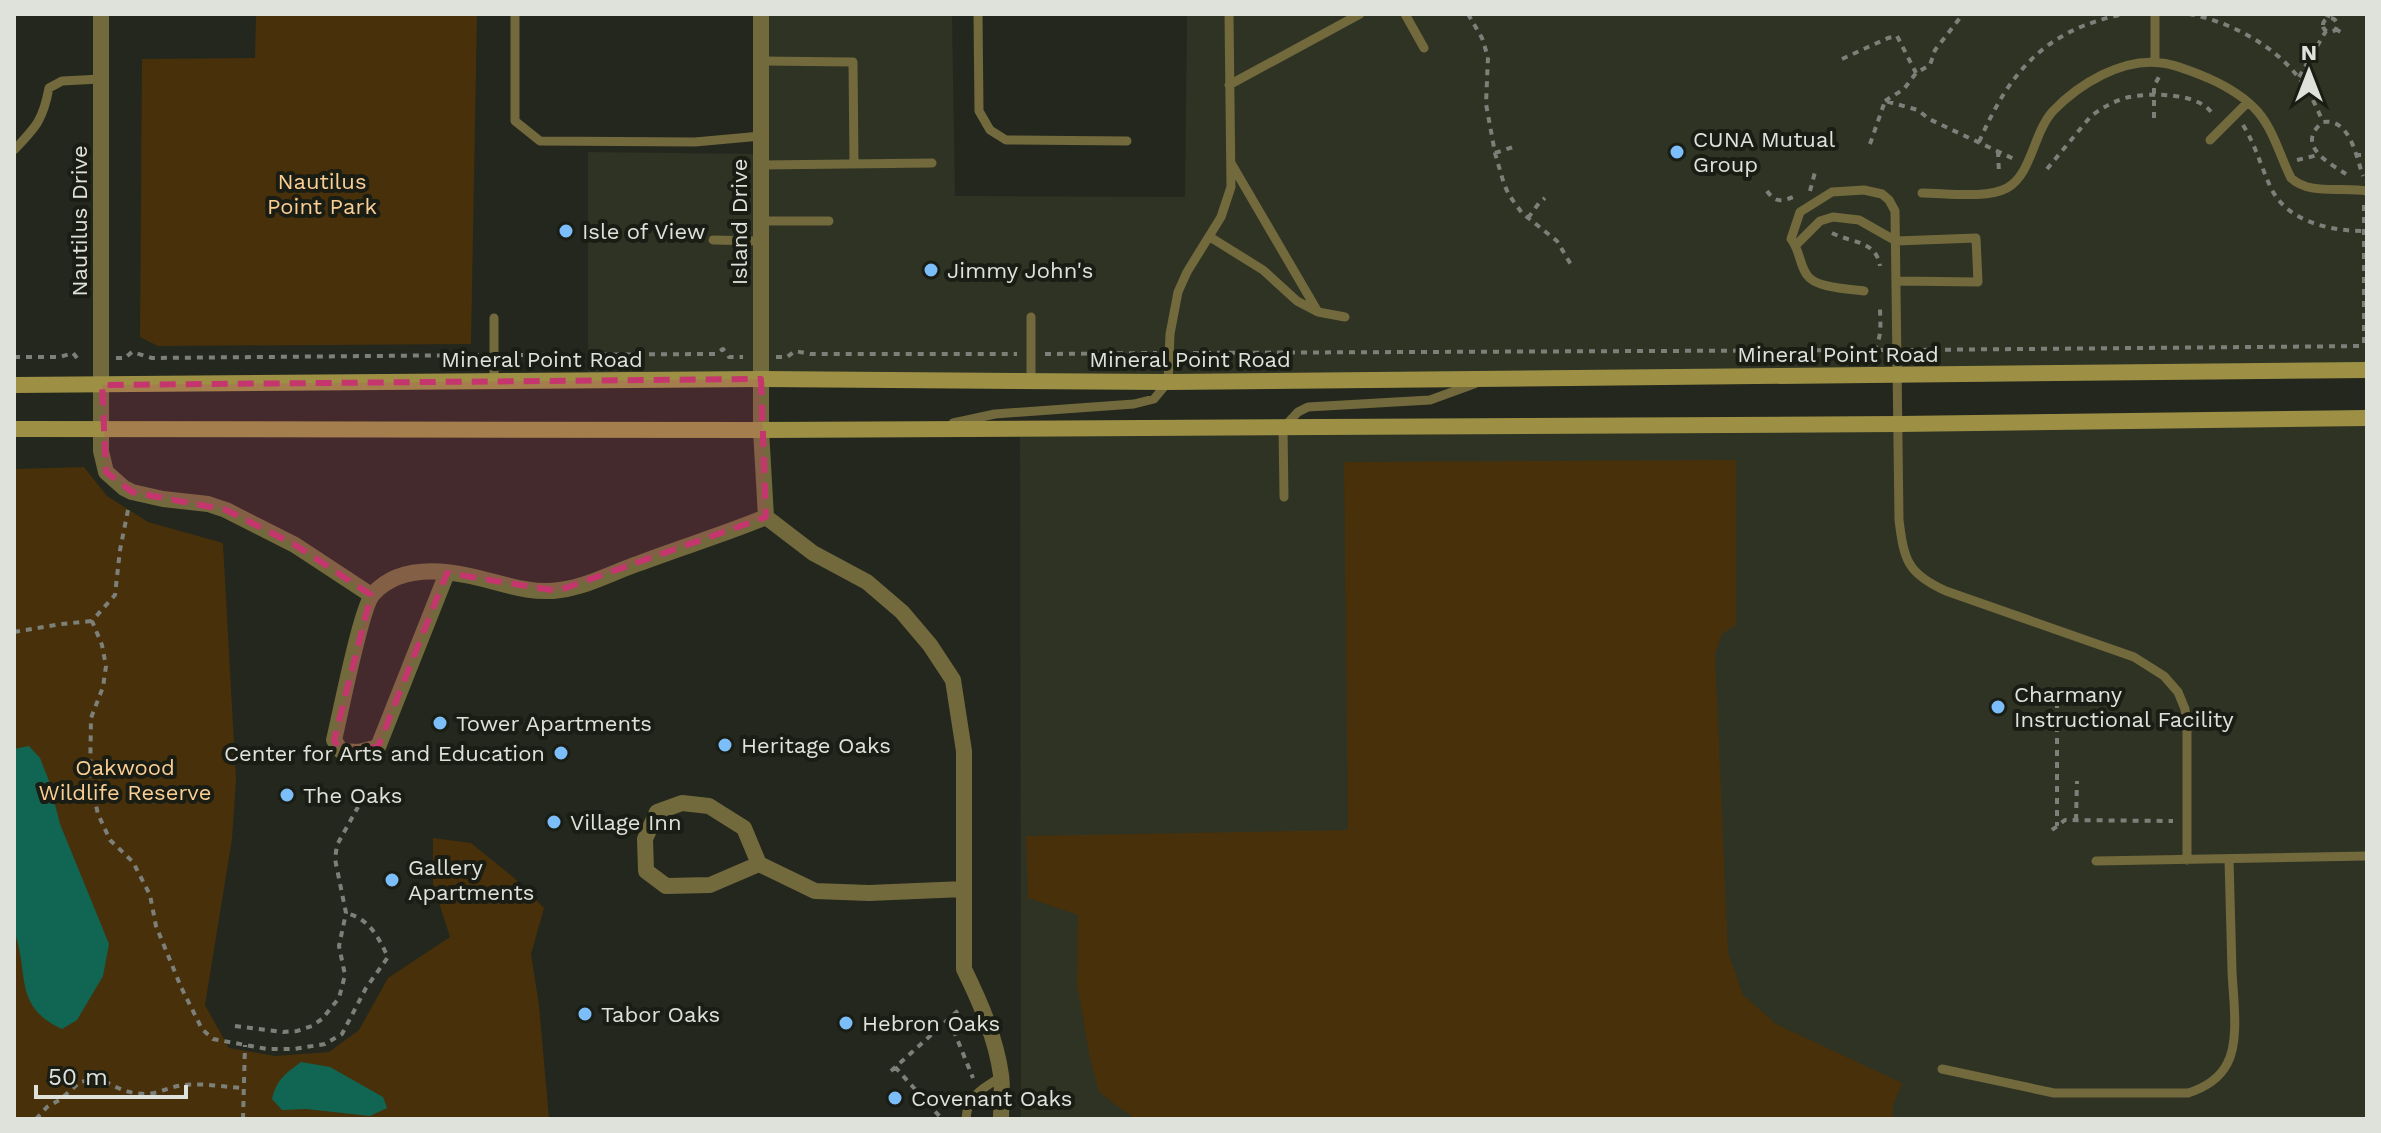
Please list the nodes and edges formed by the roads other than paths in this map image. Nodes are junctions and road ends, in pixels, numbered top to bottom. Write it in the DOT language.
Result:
graph roads {
  1 [pos="101,14"];
  2 [pos="515,14"];
  3 [pos="761,14"];
  4 [pos="978,14"];
  5 [pos="1229,14"];
  6 [pos="1360,14"];
  7 [pos="1405,14"];
  8 [pos="2155,14"];
  9 [pos="1424,48"];
  10 [pos="761,61"];
  11 [pos="2155,62"];
  12 [pos="101,79"];
  13 [pos="1229,85"];
  14 [pos="2247,103"];
  15 [pos="761,136"];
  16 [pos="2210,140"];
  17 [pos="1127,141"];
  18 [pos="14,150"];
  19 [pos="1229,160"];
  20 [pos="932,163"];
  21 [pos="854,164"];
  22 [pos="761,165"];
  23 [pos="2365,190"];
  24 [pos="1922,193"];
  25 [pos="1817,202"];
  26 [pos="1823,220"];
  27 [pos="761,221"];
  28 [pos="829,221"];
  29 [pos="1210,237"];
  30 [pos="713,240"];
  31 [pos="761,241"];
  32 [pos="1896,241"];
  33 [pos="1796,245"];
  34 [pos="1896,281"];
  35 [pos="1864,291"];
  36 [pos="1318,312"];
  37 [pos="1031,317"];
  38 [pos="1345,317"];
  39 [pos="494,318"];
  40 [pos="2367,370"];
  41 [pos="1897,375"];
  42 [pos="1489,378"];
  43 [pos="761,379"];
  44 [pos="1031,381"];
  45 [pos="494,382"];
  46 [pos="1168,382"];
  47 [pos="14,385"];
  48 [pos="102,385"];
  49 [pos="2367,418"];
  50 [pos="1899,424"];
  51 [pos="101,428"];
  52 [pos="930,428"];
  53 [pos="1283,428"];
  54 [pos="14,429"];
  55 [pos="761,430"];
  56 [pos="1284,497"];
  57 [pos="766,517"];
  58 [pos="447,573"];
  59 [pos="371,595"];
  60 [pos="2367,856"];
  61 [pos="2229,859"];
  62 [pos="2187,860"];
  63 [pos="2096,861"];
  64 [pos="759,864"];
  65 [pos="964,889"];
  66 [pos="1942,1069"];
  67 [pos="1001,1077"];
  68 [pos="966,1119"];
  69 [pos="1001,1119"];
  1 -- 12 [label="street, Nautilus Drive"];
  2 -- 15 [label="lane"];
  3 -- 10 [label="street, Island Drive"];
  4 -- 17 [label="lane"];
  5 -- 13 [label="lane"];
  6 -- 13 [label="lane"];
  7 -- 9 [label="lane"];
  8 -- 11 [label="lane"];
  10 -- 15 [label="street, Island Drive"];
  10 -- 21 [label="lane"];
  11 -- 14 [label="lane"];
  11 -- 24 [label="lane"];
  12 -- 18 [label="lane"];
  12 -- 48 [label="street, Nautilus Drive"];
  13 -- 19 [label="lane"];
  14 -- 16 [label="lane"];
  14 -- 23 [label="lane"];
  15 -- 22 [label="street, Island Drive"];
  19 -- 29 [label="lane"];
  19 -- 36 [label="lane"];
  20 -- 21 [label="lane"];
  21 -- 22 [label="lane"];
  22 -- 27 [label="street, Island Drive"];
  25 -- 26 [label="lane"];
  25 -- 32 [label="lane"];
  25 -- 33 [label="lane"];
  26 -- 32 [label="lane"];
  26 -- 33 [label="lane"];
  27 -- 28 [label="lane"];
  27 -- 31 [label="street, Island Drive"];
  29 -- 36 [label="lane"];
  29 -- 46 [label="lane"];
  30 -- 31 [label="lane"];
  31 -- 43 [label="street, Island Drive"];
  32 -- 34 [label="lane"];
  32 -- 34 [label="lane"];
  33 -- 35 [label="lane"];
  34 -- 41 [label="lane"];
  36 -- 38 [label="lane"];
  37 -- 44 [label="lane"];
  39 -- 45 [label="lane"];
  40 -- 41 [label="main road, Mineral Point Road"];
  41 -- 42 [label="main road, Mineral Point Road"];
  41 -- 50 [label="lane"];
  42 -- 46 [label="main road, Mineral Point Road"];
  42 -- 53 [label="lane"];
  43 -- 44 [label="main road, Mineral Point Road"];
  43 -- 45 [label="main road, Mineral Point Road"];
  43 -- 55 [label="street, Island Drive"];
  44 -- 46 [label="main road, Mineral Point Road"];
  45 -- 48 [label="main road, Mineral Point Road"];
  46 -- 52 [label="lane"];
  47 -- 48 [label="main road, Mineral Point Road"];
  48 -- 51 [label="street, Nautilus Drive"];
  49 -- 50 [label="main road"];
  50 -- 53 [label="main road"];
  50 -- 62 [label="lane"];
  51 -- 54 [label="main road"];
  51 -- 55 [label="main road"];
  51 -- 59 [label="street, Nautilus Drive"];
  52 -- 53 [label="main road"];
  52 -- 55 [label="main road"];
  53 -- 56 [label="lane"];
  55 -- 57 [label="street, Island Drive"];
  57 -- 58 [label="street"];
  57 -- 65 [label="street"];
  58 -- 59 [label="street"];
  58 -- 59 [label="street"];
  60 -- 61 [label="lane"];
  61 -- 62 [label="lane"];
  61 -- 66 [label="lane"];
  62 -- 63 [label="lane"];
  64 -- 64 [label="street"];
  64 -- 65 [label="street"];
  65 -- 67 [label="street"];
  67 -- 68 [label="lane"];
  67 -- 69 [label="street"];
}
